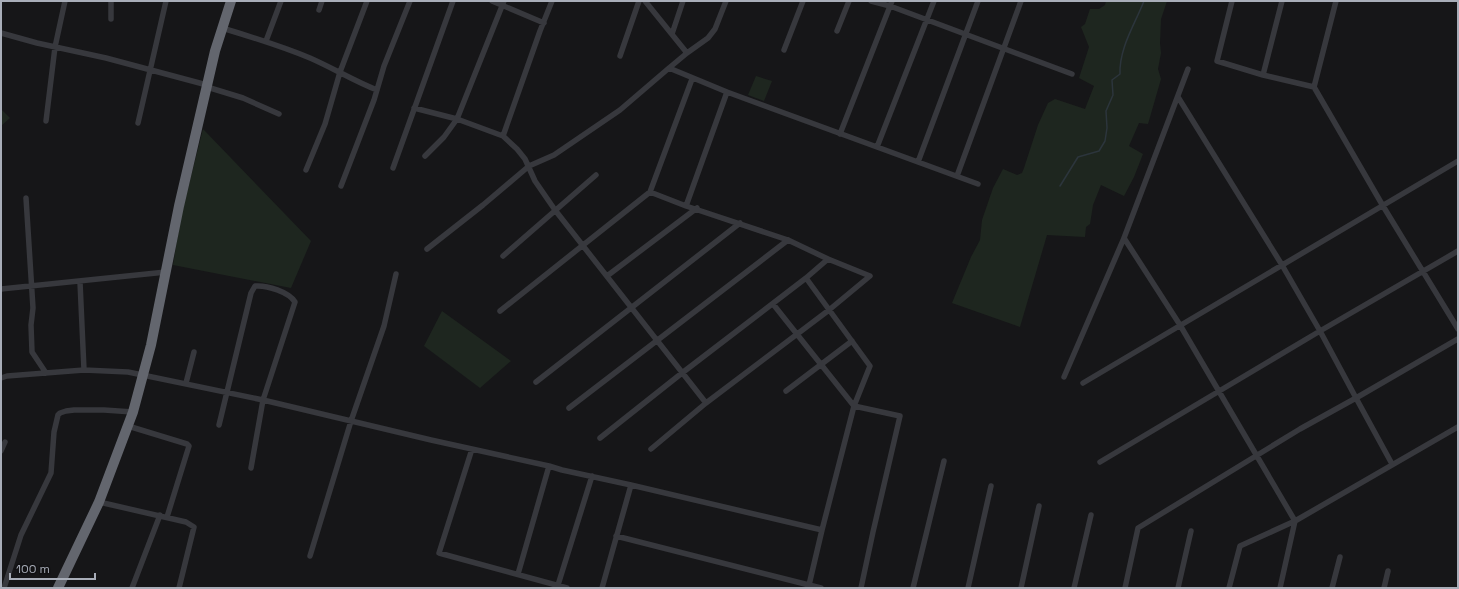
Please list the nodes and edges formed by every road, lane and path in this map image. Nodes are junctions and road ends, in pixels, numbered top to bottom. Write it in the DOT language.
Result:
graph roads {
  1 [pos="65,1"];
  2 [pos="111,1"];
  3 [pos="166,1"];
  4 [pos="231,1"];
  5 [pos="281,1"];
  6 [pos="322,1"];
  7 [pos="367,1"];
  8 [pos="410,1"];
  9 [pos="453,1"];
  10 [pos="492,1"];
  11 [pos="552,1"];
  12 [pos="639,1"];
  13 [pos="645,1"];
  14 [pos="683,1"];
  15 [pos="726,1"];
  16 [pos="803,1"];
  17 [pos="849,1"];
  18 [pos="871,1"];
  19 [pos="934,1"];
  20 [pos="978,1"];
  21 [pos="1022,1"];
  22 [pos="1232,1"];
  23 [pos="1282,1"];
  24 [pos="1336,1"];
  25 [pos="503,3"];
  26 [pos="891,4"];
  27 [pos="319,10"];
  28 [pos="111,19"];
  29 [pos="927,20"];
  30 [pos="544,23"];
  31 [pos="222,28"];
  32 [pos="837,31"];
  33 [pos="1,33"];
  34 [pos="672,34"];
  35 [pos="966,35"];
  36 [pos="266,41"];
  37 [pos="55,47"];
  38 [pos="1004,49"];
  39 [pos="784,50"];
  40 [pos="687,53"];
  41 [pos="620,56"];
  42 [pos="669,68"];
  43 [pos="1188,69"];
  44 [pos="150,71"];
  45 [pos="340,72"];
  46 [pos="1072,74"];
  47 [pos="1263,75"];
  48 [pos="692,79"];
  49 [pos="207,86"];
  50 [pos="1314,87"];
  51 [pos="377,90"];
  52 [pos="727,92"];
  53 [pos="1178,97"];
  54 [pos="414,108"];
  55 [pos="279,114"];
  56 [pos="457,119"];
  57 [pos="46,121"];
  58 [pos="138,123"];
  59 [pos="840,134"];
  60 [pos="503,136"];
  61 [pos="877,146"];
  62 [pos="425,156"];
  63 [pos="1458,161"];
  64 [pos="918,162"];
  65 [pos="529,166"];
  66 [pos="393,168"];
  67 [pos="306,170"];
  68 [pos="596,176"];
  69 [pos="957,176"];
  70 [pos="978,184"];
  71 [pos="341,186"];
  72 [pos="650,192"];
  73 [pos="26,198"];
  74 [pos="686,206"];
  75 [pos="1383,206"];
  76 [pos="697,208"];
  77 [pos="555,210"];
  78 [pos="740,223"];
  79 [pos="1124,238"];
  80 [pos="788,240"];
  81 [pos="583,246"];
  82 [pos="427,249"];
  83 [pos="1458,251"];
  84 [pos="503,256"];
  85 [pos="828,260"];
  86 [pos="1282,265"];
  87 [pos="166,272"];
  88 [pos="1423,272"];
  89 [pos="396,274"];
  90 [pos="607,276"];
  91 [pos="806,278"];
  92 [pos="80,282"];
  93 [pos="32,287"];
  94 [pos="1,289"];
  95 [pos="773,304"];
  96 [pos="632,308"];
  97 [pos="829,310"];
  98 [pos="500,311"];
  99 [pos="1180,325"];
  100 [pos="1458,329"];
  101 [pos="1320,331"];
  102 [pos="796,335"];
  103 [pos="1458,339"];
  104 [pos="852,341"];
  105 [pos="656,342"];
  106 [pos="194,352"];
  107 [pos="820,365"];
  108 [pos="84,370"];
  109 [pos="46,373"];
  110 [pos="682,373"];
  111 [pos="143,375"];
  112 [pos="1064,377"];
  113 [pos="1,378"];
  114 [pos="536,382"];
  115 [pos="186,383"];
  116 [pos="1083,383"];
  117 [pos="786,391"];
  118 [pos="1220,391"];
  119 [pos="227,393"];
  120 [pos="1356,398"];
  121 [pos="263,400"];
  122 [pos="706,403"];
  123 [pos="854,406"];
  124 [pos="569,408"];
  125 [pos="133,412"];
  126 [pos="351,421"];
  127 [pos="220,425"];
  128 [pos="128,426"];
  129 [pos="1458,427"];
  130 [pos="600,438"];
  131 [pos="5,442"];
  132 [pos="472,449"];
  133 [pos="651,449"];
  134 [pos="1,451"];
  135 [pos="1256,456"];
  136 [pos="944,461"];
  137 [pos="1100,462"];
  138 [pos="1392,464"];
  139 [pos="549,466"];
  140 [pos="250,468"];
  141 [pos="592,476"];
  142 [pos="631,485"];
  143 [pos="991,486"];
  144 [pos="99,502"];
  145 [pos="1039,506"];
  146 [pos="160,515"];
  147 [pos="1091,515"];
  148 [pos="167,517"];
  149 [pos="1295,521"];
  150 [pos="822,530"];
  151 [pos="1191,531"];
  152 [pos="616,536"];
  153 [pos="310,556"];
  154 [pos="1340,557"];
  155 [pos="1388,571"];
  156 [pos="518,574"];
  157 [pos="558,585"];
  158 [pos="808,586"];
  159 [pos="4,588"];
  160 [pos="58,588"];
  161 [pos="132,588"];
  162 [pos="179,588"];
  163 [pos="567,588"];
  164 [pos="602,588"];
  165 [pos="821,588"];
  166 [pos="861,588"];
  167 [pos="913,588"];
  168 [pos="968,588"];
  169 [pos="1021,588"];
  170 [pos="1074,588"];
  171 [pos="1125,588"];
  172 [pos="1178,588"];
  173 [pos="1229,588"];
  174 [pos="1280,588"];
  175 [pos="1332,588"];
  176 [pos="1384,588"];
  1 -- 37 [label="street"];
  2 -- 28 [label="street"];
  3 -- 44 [label="street"];
  4 -- 31 [label="highway"];
  5 -- 36 [label="street"];
  6 -- 27 [label="street"];
  7 -- 45 [label="street"];
  8 -- 51 [label="street"];
  9 -- 54 [label="street"];
  10 -- 25 [label="street"];
  11 -- 30 [label="street"];
  12 -- 41 [label="street"];
  13 -- 34 [label="street"];
  14 -- 34 [label="street"];
  15 -- 40 [label="street"];
  16 -- 39 [label="street"];
  17 -- 32 [label="street"];
  18 -- 26 [label="street"];
  19 -- 29 [label="street"];
  20 -- 35 [label="street"];
  21 -- 38 [label="street"];
  22 -- 47 [label="street"];
  23 -- 47 [label="street"];
  24 -- 50 [label="street"];
  25 -- 30 [label="street"];
  25 -- 56 [label="street"];
  26 -- 29 [label="street"];
  26 -- 59 [label="street"];
  29 -- 35 [label="street"];
  29 -- 61 [label="street"];
  30 -- 60 [label="street"];
  31 -- 36 [label="street"];
  31 -- 49 [label="highway"];
  33 -- 37 [label="street"];
  34 -- 40 [label="street"];
  35 -- 38 [label="street"];
  35 -- 64 [label="street"];
  36 -- 45 [label="street"];
  37 -- 44 [label="street"];
  37 -- 57 [label="street"];
  38 -- 46 [label="street"];
  38 -- 69 [label="street"];
  40 -- 42 [label="street"];
  42 -- 48 [label="street"];
  42 -- 65 [label="street"];
  43 -- 53 [label="street"];
  44 -- 49 [label="street"];
  44 -- 58 [label="street"];
  45 -- 51 [label="street"];
  45 -- 67 [label="street"];
  47 -- 50 [label="street"];
  48 -- 52 [label="street"];
  48 -- 72 [label="street"];
  49 -- 55 [label="street"];
  49 -- 87 [label="highway"];
  50 -- 75 [label="street"];
  51 -- 71 [label="street"];
  52 -- 59 [label="street"];
  52 -- 74 [label="street"];
  53 -- 79 [label="street"];
  53 -- 86 [label="street"];
  54 -- 56 [label="street"];
  54 -- 66 [label="street"];
  56 -- 60 [label="street"];
  56 -- 62 [label="street"];
  59 -- 61 [label="street"];
  60 -- 65 [label="street"];
  61 -- 64 [label="street"];
  63 -- 75 [label="street"];
  64 -- 69 [label="street"];
  65 -- 77 [label="street"];
  65 -- 82 [label="street"];
  68 -- 77 [label="street"];
  69 -- 70 [label="street"];
  72 -- 74 [label="street"];
  72 -- 81 [label="street"];
  73 -- 93 [label="street"];
  74 -- 76 [label="street"];
  75 -- 86 [label="street"];
  75 -- 88 [label="street"];
  76 -- 78 [label="street"];
  76 -- 90 [label="street"];
  77 -- 81 [label="street"];
  77 -- 84 [label="street"];
  78 -- 80 [label="street"];
  78 -- 96 [label="street"];
  79 -- 99 [label="street"];
  79 -- 112 [label="street"];
  80 -- 85 [label="street"];
  80 -- 105 [label="street"];
  81 -- 90 [label="street"];
  81 -- 98 [label="street"];
  83 -- 88 [label="street"];
  85 -- 91 [label="street"];
  85 -- 97 [label="street"];
  86 -- 99 [label="street"];
  86 -- 101 [label="street"];
  87 -- 92 [label="street"];
  87 -- 111 [label="highway"];
  88 -- 100 [label="street"];
  88 -- 101 [label="street"];
  89 -- 126 [label="street"];
  90 -- 96 [label="street"];
  91 -- 95 [label="street"];
  91 -- 97 [label="street"];
  92 -- 93 [label="street"];
  92 -- 108 [label="street"];
  93 -- 94 [label="street"];
  93 -- 109 [label="street"];
  95 -- 102 [label="street"];
  95 -- 110 [label="street"];
  96 -- 105 [label="street"];
  96 -- 114 [label="street"];
  97 -- 102 [label="street"];
  97 -- 104 [label="street"];
  99 -- 116 [label="street"];
  99 -- 118 [label="street"];
  101 -- 118 [label="street"];
  101 -- 120 [label="street"];
  102 -- 107 [label="street"];
  102 -- 122 [label="street"];
  103 -- 120 [label="street"];
  104 -- 107 [label="street"];
  104 -- 123 [label="street"];
  105 -- 110 [label="street"];
  105 -- 124 [label="street"];
  106 -- 115 [label="street"];
  107 -- 117 [label="street"];
  107 -- 123 [label="street"];
  108 -- 109 [label="street"];
  108 -- 111 [label="street"];
  109 -- 113 [label="street"];
  110 -- 122 [label="street"];
  110 -- 130 [label="street"];
  111 -- 115 [label="street"];
  111 -- 125 [label="highway"];
  115 -- 119 [label="street"];
  118 -- 135 [label="street"];
  118 -- 137 [label="street"];
  119 -- 121 [label="street"];
  119 -- 121 [label="street"];
  119 -- 127 [label="street"];
  120 -- 135 [label="street"];
  120 -- 138 [label="street"];
  121 -- 126 [label="street"];
  121 -- 140 [label="street"];
  122 -- 133 [label="street"];
  123 -- 150 [label="street"];
  123 -- 166 [label="street"];
  125 -- 128 [label="highway"];
  125 -- 159 [label="street"];
  126 -- 132 [label="street"];
  126 -- 153 [label="street"];
  128 -- 144 [label="highway"];
  128 -- 148 [label="street"];
  129 -- 138 [label="street"];
  131 -- 134 [label="street"];
  132 -- 139 [label="street"];
  132 -- 156 [label="street"];
  135 -- 149 [label="street"];
  135 -- 171 [label="street"];
  136 -- 167 [label="street"];
  138 -- 149 [label="street"];
  139 -- 141 [label="street"];
  139 -- 156 [label="street"];
  141 -- 142 [label="street"];
  141 -- 157 [label="street"];
  142 -- 150 [label="street"];
  142 -- 152 [label="street"];
  143 -- 168 [label="street"];
  144 -- 146 [label="street"];
  144 -- 160 [label="highway"];
  145 -- 169 [label="street"];
  146 -- 148 [label="street"];
  146 -- 161 [label="street"];
  147 -- 170 [label="street"];
  148 -- 162 [label="street"];
  149 -- 173 [label="street"];
  149 -- 174 [label="street"];
  150 -- 158 [label="street"];
  151 -- 172 [label="street"];
  152 -- 158 [label="street"];
  152 -- 164 [label="street"];
  154 -- 175 [label="street"];
  155 -- 176 [label="street"];
  156 -- 157 [label="street"];
  157 -- 163 [label="street"];
  158 -- 165 [label="street"];
}
